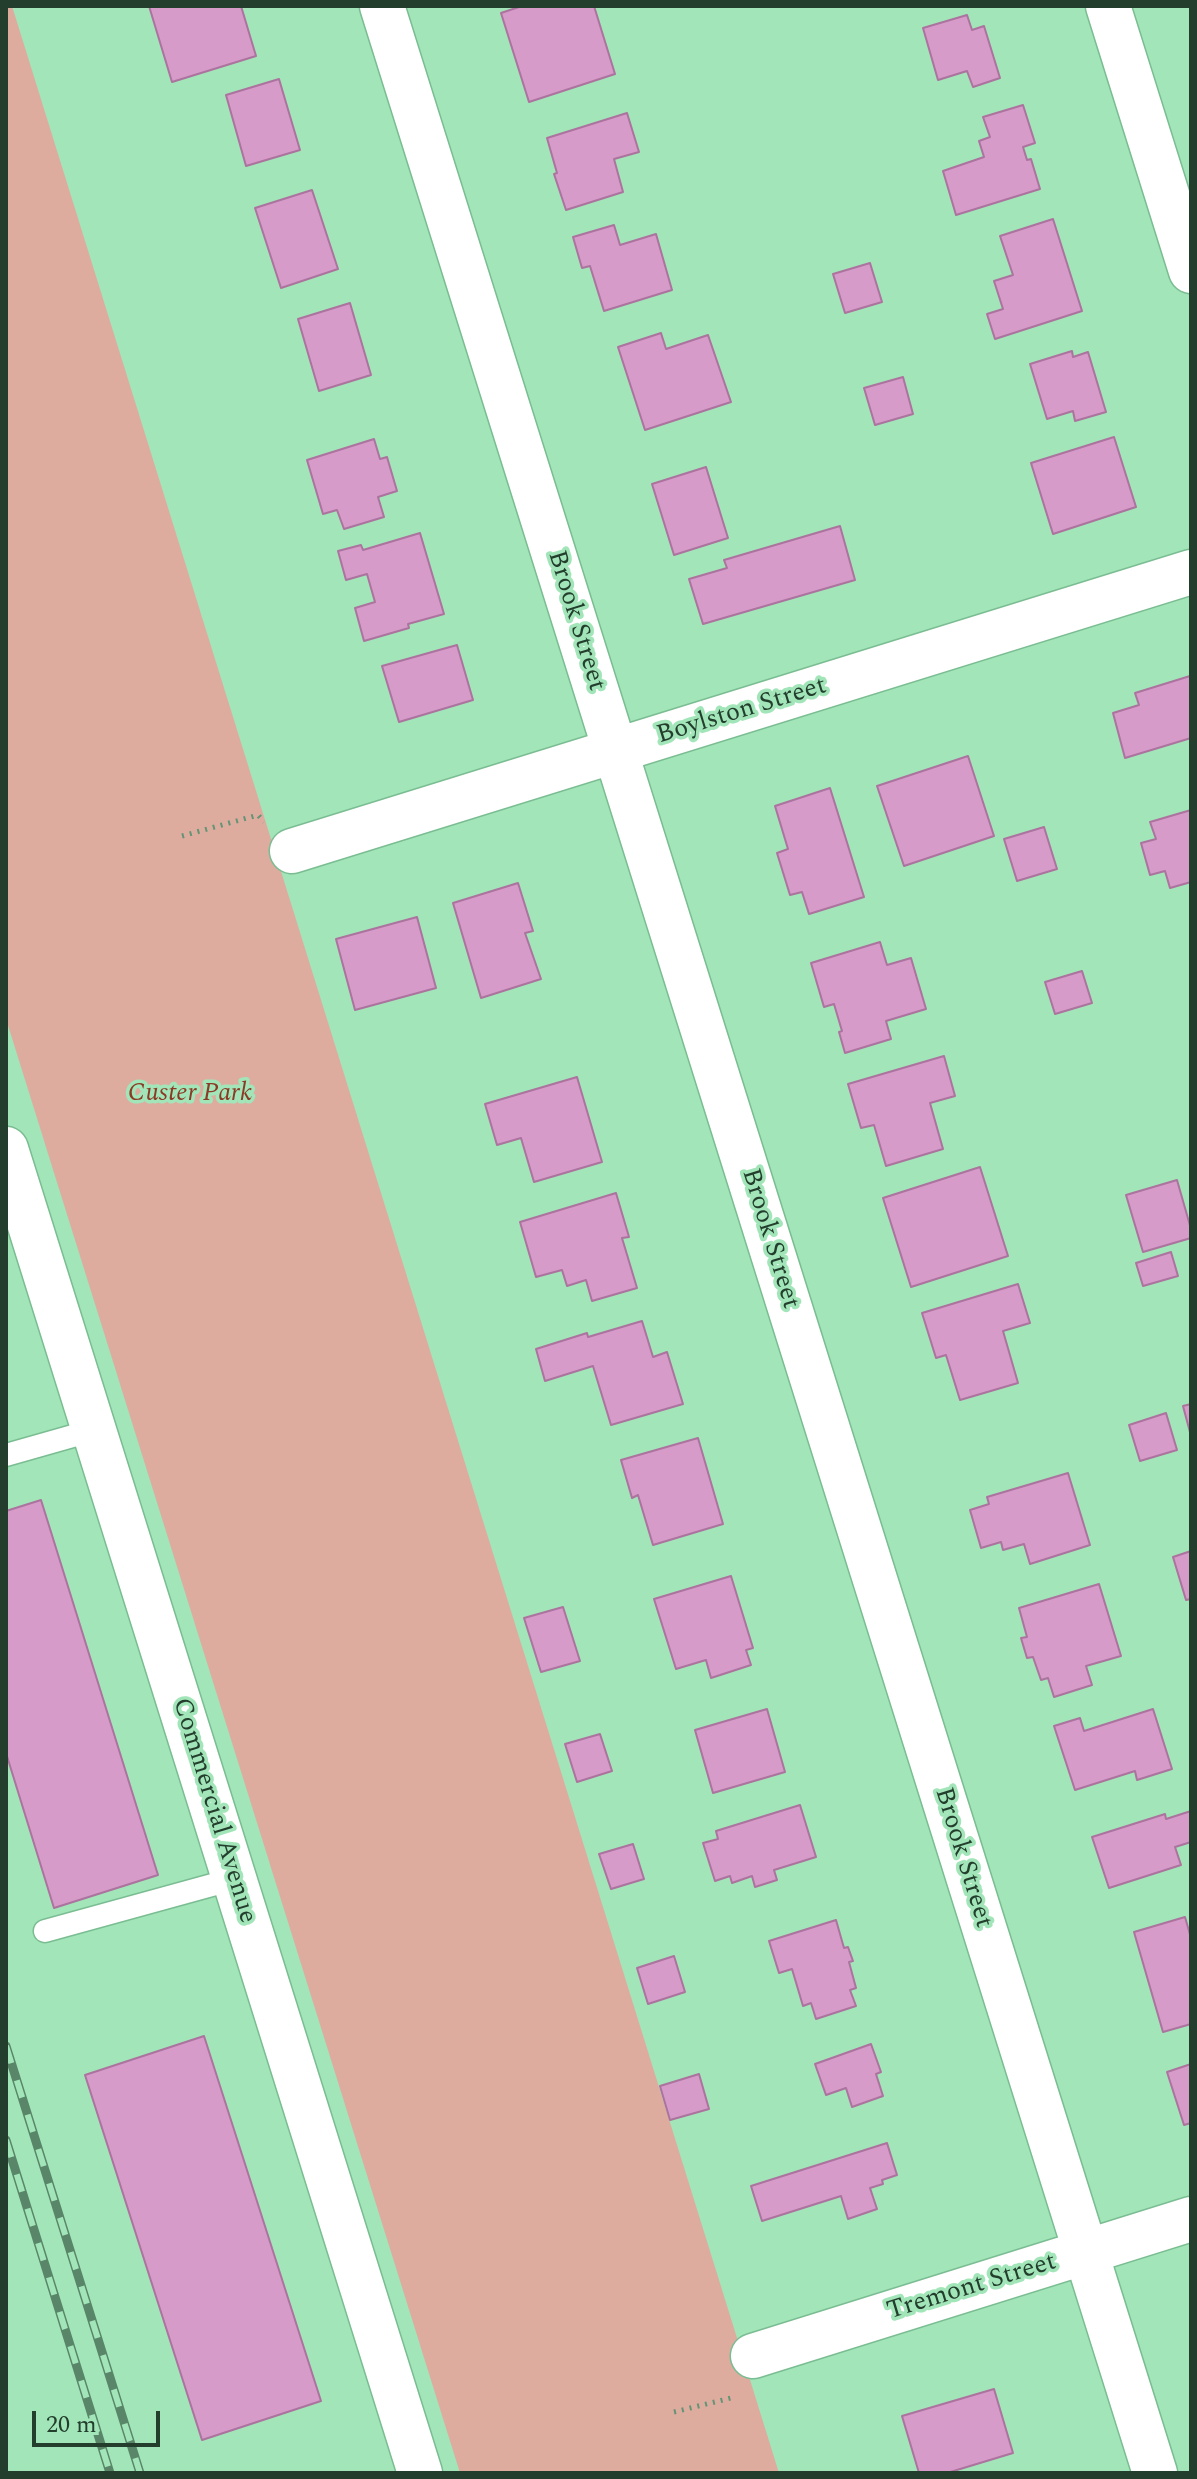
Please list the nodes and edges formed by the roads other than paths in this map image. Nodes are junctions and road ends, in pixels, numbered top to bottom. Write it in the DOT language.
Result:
graph roads {
  1 [pos="382,6"];
  2 [pos="1108,6"];
  3 [pos="1191,271"];
  4 [pos="1191,572"];
  5 [pos="616,752"];
  6 [pos="292,851"];
  7 [pos="6,1149"];
  8 [pos="94,1430"];
  9 [pos="6,1455"];
  10 [pos="234,1879"];
  11 [pos="45,1931"];
  12 [pos="1191,2219"];
  13 [pos="1086,2252"];
  14 [pos="753,2356"];
  15 [pos="420,2473"];
  16 [pos="1155,2473"];
  1 -- 5 [label="street, Brook Street"];
  2 -- 3 [label="street"];
  4 -- 5 [label="street, Boylston Street"];
  5 -- 6 [label="street, Boylston Street"];
  5 -- 13 [label="street, Brook Street"];
  7 -- 8 [label="street, Commercial Avenue"];
  8 -- 9 [label="lane"];
  8 -- 10 [label="street, Commercial Avenue"];
  10 -- 11 [label="lane"];
  10 -- 15 [label="street, Commercial Avenue"];
  12 -- 13 [label="street, Tremont Street"];
  13 -- 14 [label="street, Tremont Street"];
  13 -- 16 [label="street, Brook Street"];
}
